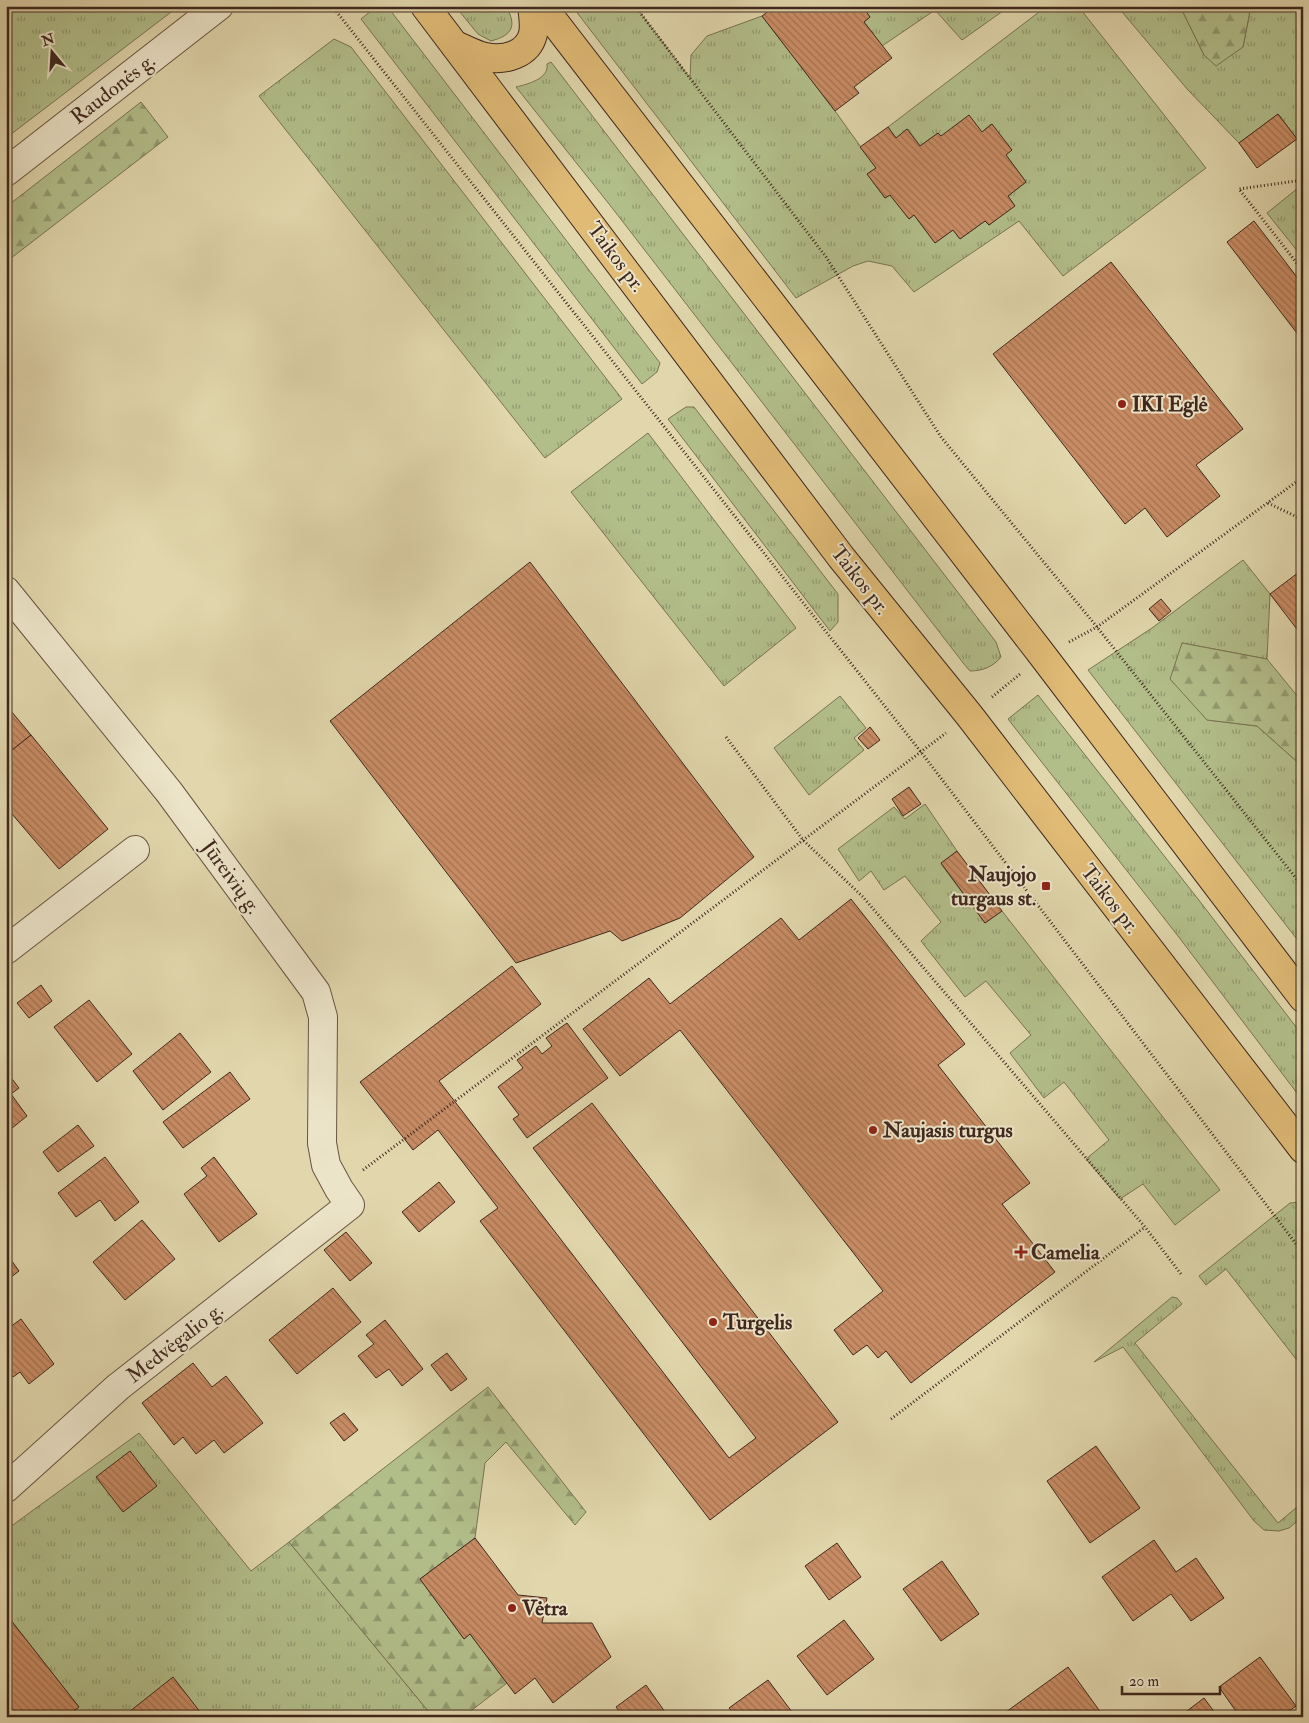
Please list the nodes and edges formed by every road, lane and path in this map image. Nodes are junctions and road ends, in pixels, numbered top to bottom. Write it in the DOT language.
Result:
graph roads {
  1 [pos="219,6"];
  2 [pos="332,6"];
  3 [pos="425,6"];
  4 [pos="532,6"];
  5 [pos="542,6"];
  6 [pos="636,6"];
  7 [pos="455,45"];
  8 [pos="6,172"];
  9 [pos="1303,180"];
  10 [pos="1303,271"];
  11 [pos="1303,478"];
  12 [pos="1268,503"];
  13 [pos="1303,520"];
  14 [pos="6,591"];
  15 [pos="1097,627"];
  16 [pos="1043,656"];
  17 [pos="969,715"];
  18 [pos="726,737"];
  19 [pos="921,752"];
  20 [pos="803,840"];
  21 [pos="135,850"];
  22 [pos="1303,887"];
  23 [pos="6,950"];
  24 [pos="1303,998"];
  25 [pos="1303,1149"];
  26 [pos="344,1197"];
  27 [pos="1145,1227"];
  28 [pos="1303,1253"];
  29 [pos="1182,1274"];
  30 [pos="891,1419"];
  31 [pos="6,1488"];
  1 -- 8 [label="street, Raudonės g."];
  2 -- 19 [label="path"];
  3 -- 7 [label="main road, Taikos pr."];
  4 -- 7 [label="main road"];
  5 -- 16 [label="main road"];
  6 -- 15 [label="path"];
  7 -- 17 [label="main road, Taikos pr."];
  9 -- 10 [label="path"];
  11 -- 12 [label="path"];
  12 -- 13 [label="path"];
  12 -- 15 [label="path"];
  14 -- 26 [label="street, Jūreivių g."];
  15 -- 16 [label="path"];
  15 -- 22 [label="path"];
  16 -- 17 [label="path"];
  16 -- 24 [label="main road"];
  17 -- 19 [label="path"];
  17 -- 25 [label="main road, Taikos pr."];
  18 -- 20 [label="path"];
  19 -- 20 [label="path"];
  19 -- 28 [label="path"];
  20 -- 26 [label="path"];
  20 -- 27 [label="path"];
  21 -- 23 [label="street"];
  26 -- 31 [label="street, Medvėgalio g."];
  27 -- 29 [label="path"];
  27 -- 30 [label="path"];
}
